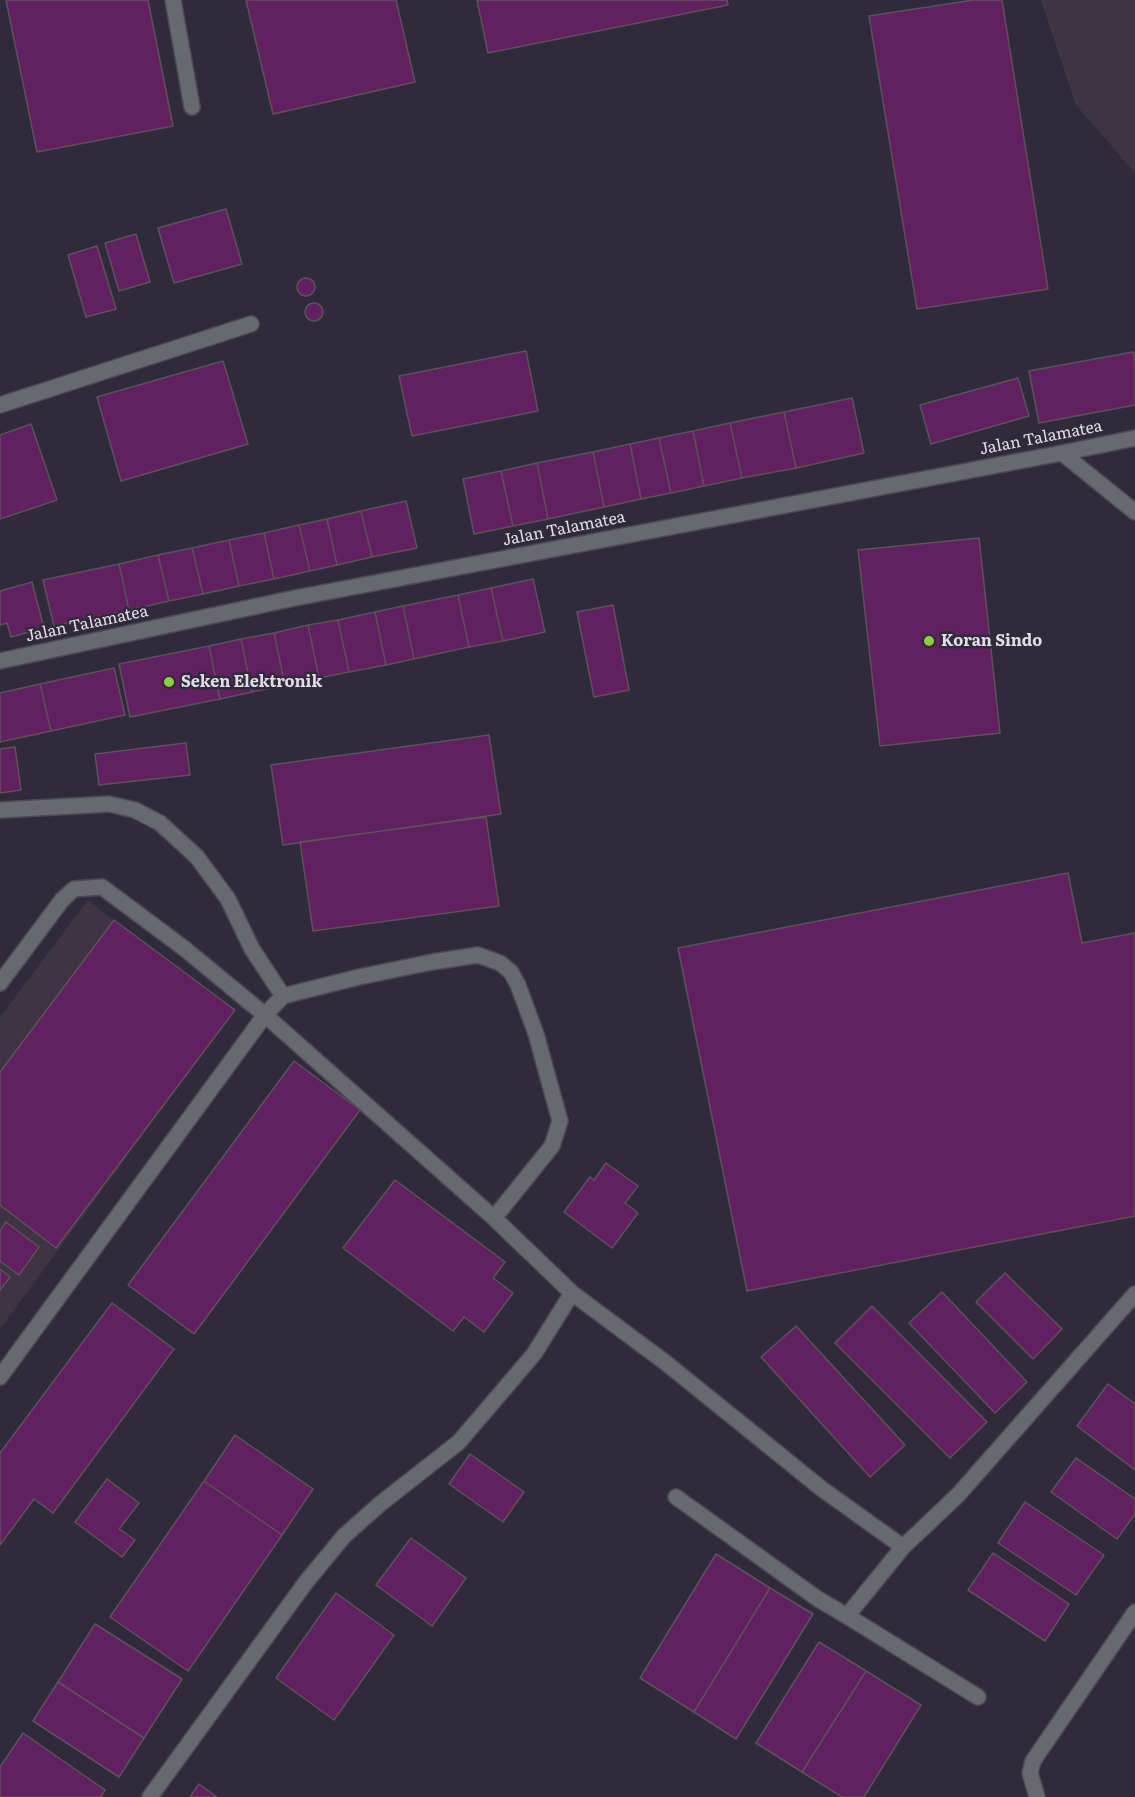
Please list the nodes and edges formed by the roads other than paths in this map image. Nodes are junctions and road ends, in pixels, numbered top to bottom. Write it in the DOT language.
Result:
graph roads {
  1 [pos="173,0"];
  2 [pos="192,107"];
  3 [pos="251,324"];
  4 [pos="0,405"];
  5 [pos="1135,438"];
  6 [pos="1062,453"];
  7 [pos="1135,512"];
  8 [pos="0,661"];
  9 [pos="0,810"];
  10 [pos="0,983"];
  11 [pos="283,996"];
  12 [pos="265,1015"];
  13 [pos="494,1218"];
  14 [pos="572,1293"];
  15 [pos="1135,1294"];
  16 [pos="0,1377"];
  17 [pos="676,1497"];
  18 [pos="903,1547"];
  19 [pos="1135,1612"];
  20 [pos="847,1616"];
  21 [pos="978,1697"];
  22 [pos="150,1797"];
  23 [pos="1037,1797"];
  1 -- 2 [label="street"];
  3 -- 4 [label="street"];
  5 -- 6 [label="street, Jalan Talamatea"];
  6 -- 7 [label="street"];
  6 -- 8 [label="street, Jalan Talamatea"];
  9 -- 11 [label="street"];
  10 -- 12 [label="street"];
  11 -- 12 [label="street"];
  11 -- 13 [label="street"];
  12 -- 13 [label="street"];
  12 -- 16 [label="street"];
  13 -- 14 [label="street"];
  14 -- 18 [label="street"];
  14 -- 22 [label="street"];
  15 -- 18 [label="street"];
  17 -- 20 [label="street"];
  18 -- 20 [label="street"];
  19 -- 23 [label="street"];
  20 -- 21 [label="street"];
}
